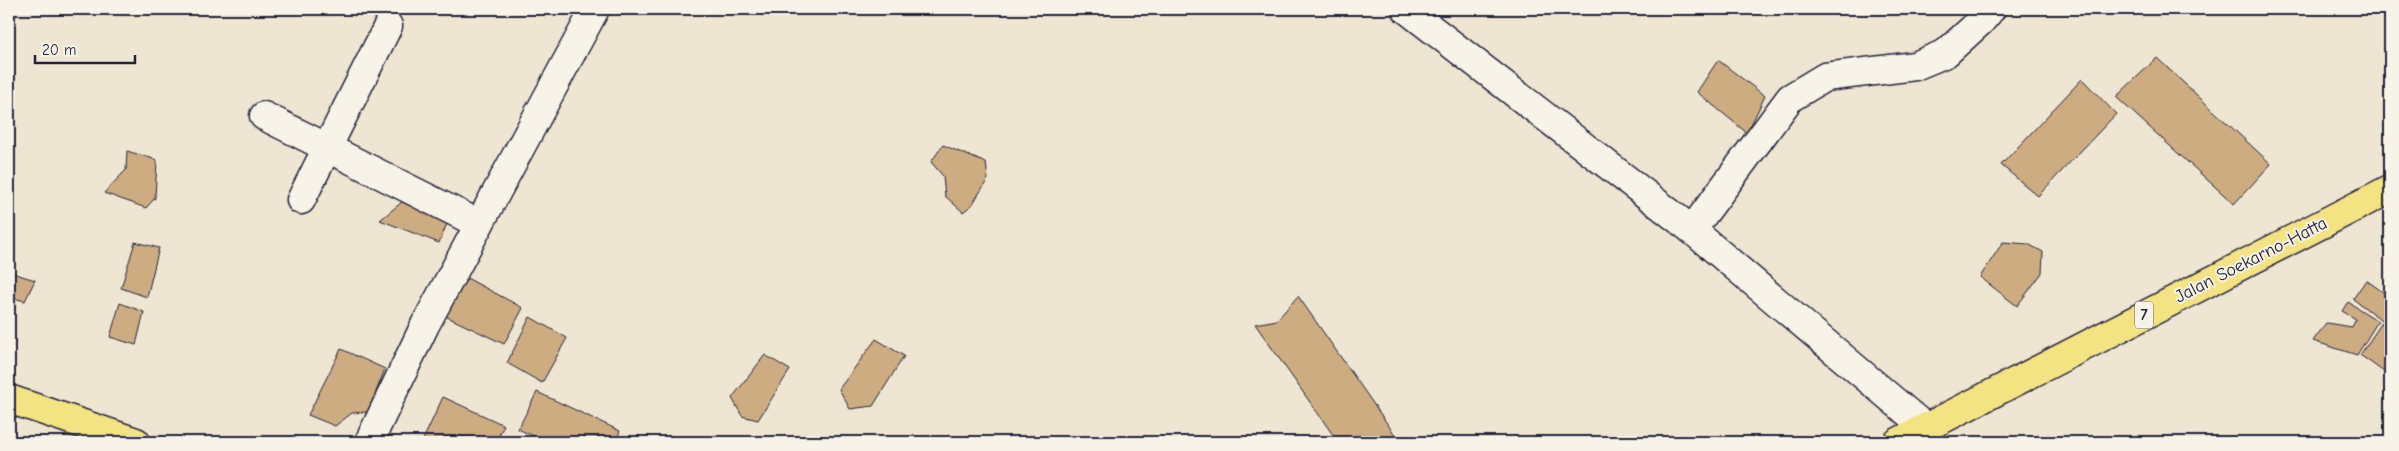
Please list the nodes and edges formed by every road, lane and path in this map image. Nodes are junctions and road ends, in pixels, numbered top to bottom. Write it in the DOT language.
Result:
graph roads {
  1 [pos="595,9"];
  2 [pos="1406,9"];
  3 [pos="1992,9"];
  4 [pos="388,26"];
  5 [pos="264,116"];
  6 [pos="327,148"];
  7 [pos="2390,189"];
  8 [pos="301,200"];
  9 [pos="479,224"];
  10 [pos="1692,230"];
  11 [pos="9,399"];
  12 [pos="1926,428"];
  13 [pos="136,442"];
  14 [pos="369,442"];
  15 [pos="1898,442"];
  1 -- 9 [label="street"];
  2 -- 10 [label="street"];
  3 -- 10 [label="street"];
  4 -- 6 [label="street"];
  5 -- 6 [label="street"];
  6 -- 8 [label="street"];
  6 -- 9 [label="street"];
  7 -- 12 [label="highway, Jalan Soekarno-Hatta / 7"];
  9 -- 14 [label="street"];
  10 -- 12 [label="street"];
  11 -- 13 [label="highway"];
  12 -- 15 [label="highway, Jalan Soekarno-Hatta / 7"];
}
